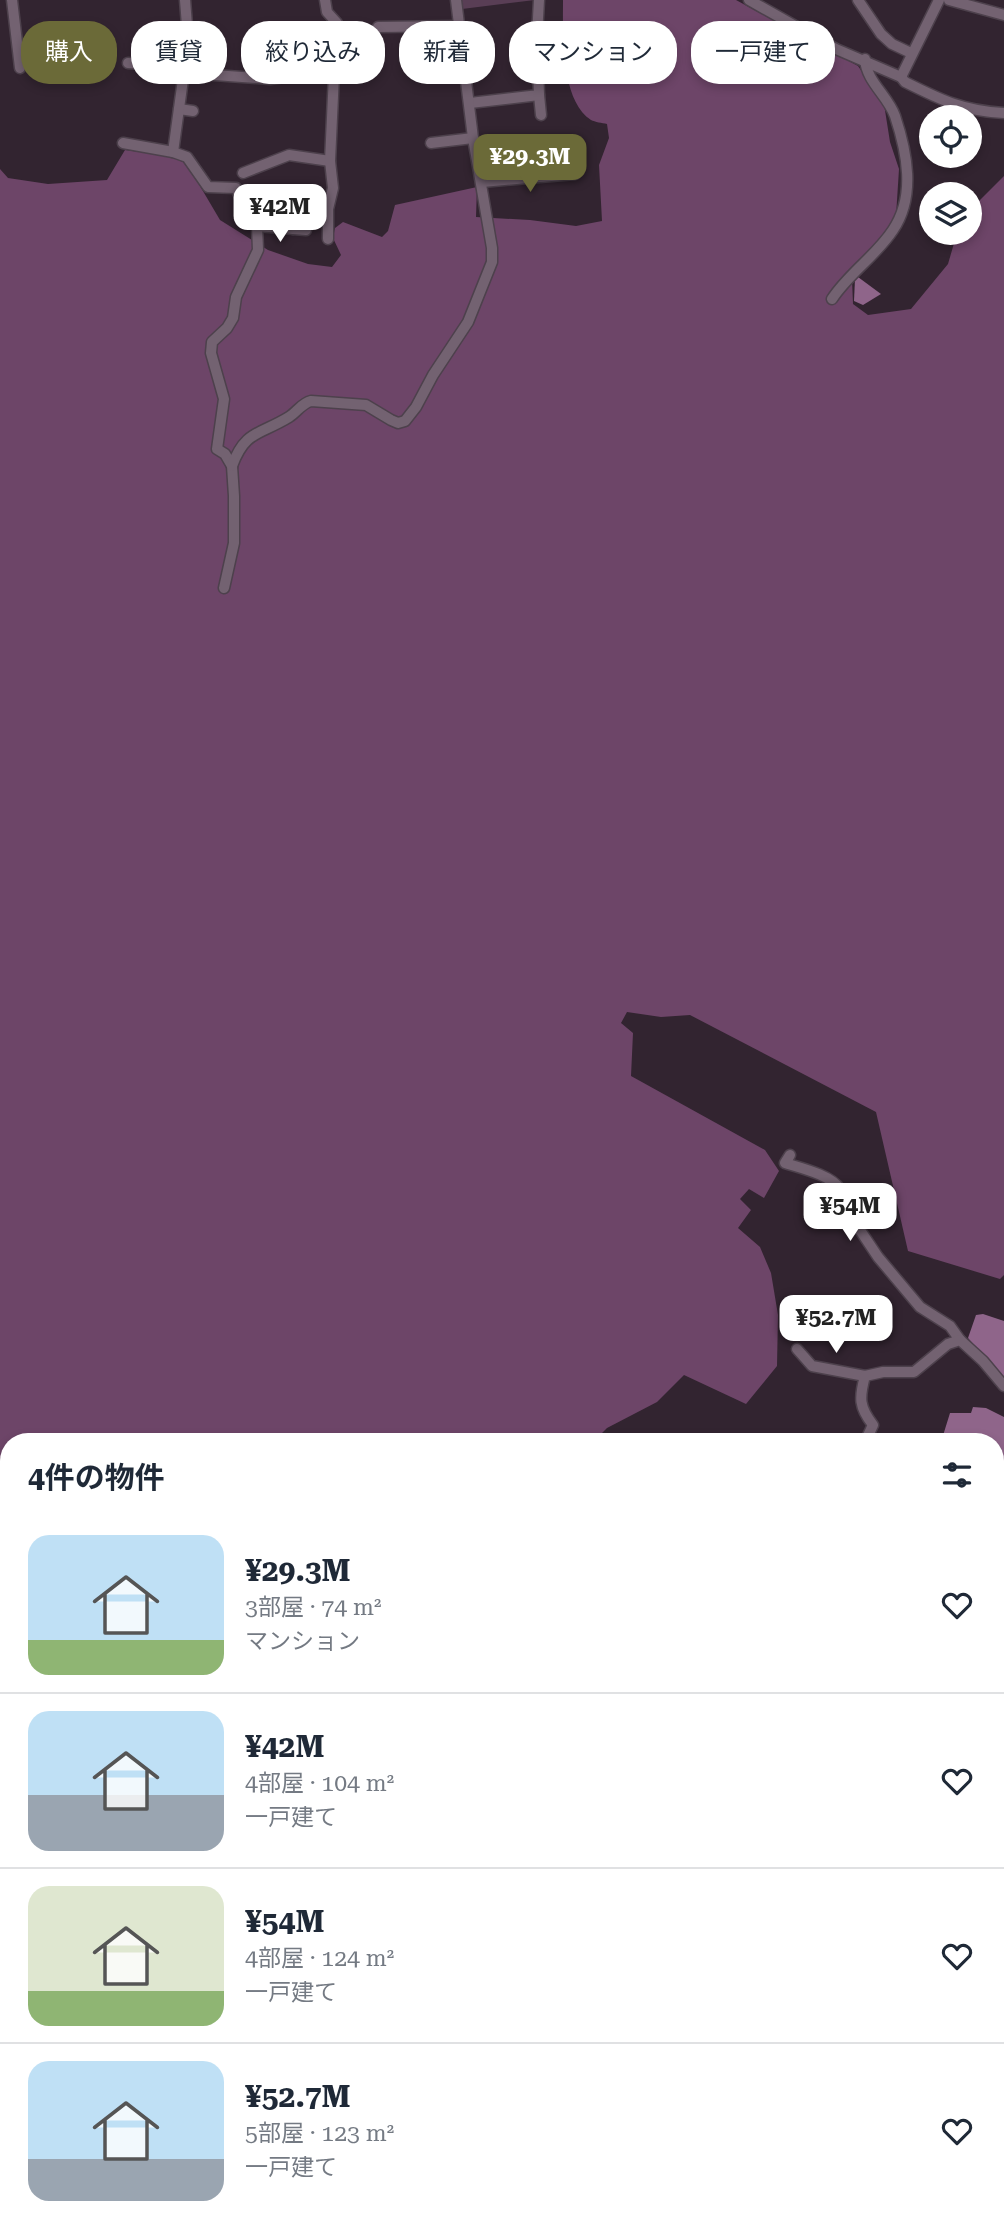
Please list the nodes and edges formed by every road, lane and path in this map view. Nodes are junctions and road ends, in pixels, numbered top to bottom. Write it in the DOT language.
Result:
graph roads {
  1 [pos="12,0"];
  2 [pos="186,0"];
  3 [pos="325,0"];
  4 [pos="456,0"];
  5 [pos="539,0"];
  6 [pos="749,0"];
  7 [pos="858,0"];
  8 [pos="939,0"];
  9 [pos="949,0"];
  10 [pos="1004,15"];
  11 [pos="187,21"];
  12 [pos="335,21"];
  13 [pos="459,21"];
  14 [pos="911,53"];
  15 [pos="865,59"];
  16 [pos="128,63"];
  17 [pos="131,63"];
  18 [pos="20,68"];
  19 [pos="901,77"];
  20 [pos="182,84"];
  21 [pos="334,84"];
  22 [pos="468,84"];
  23 [pos="539,95"];
  24 [pos="470,103"];
  25 [pos="179,109"];
  26 [pos="193,111"];
  27 [pos="1004,113"];
  28 [pos="541,115"];
  29 [pos="473,138"];
  30 [pos="122,143"];
  31 [pos="431,143"];
  32 [pos="173,152"];
  33 [pos="330,161"];
  34 [pos="243,173"];
  35 [pos="575,174"];
  36 [pos="482,182"];
  37 [pos="295,209"];
  38 [pos="257,226"];
  39 [pos="293,229"];
  40 [pos="306,230"];
  41 [pos="328,239"];
  42 [pos="832,299"];
  43 [pos="232,466"];
  44 [pos="224,588"];
  45 [pos="790,1155"];
  46 [pos="960,1340"];
  47 [pos="797,1349"];
  48 [pos="865,1376"];
  49 [pos="1004,1386"];
  50 [pos="869,1433"];
  1 -- 18 [label="street"];
  2 -- 11 [label="street"];
  3 -- 12 [label="street"];
  4 -- 13 [label="street"];
  5 -- 23 [label="street"];
  6 -- 15 [label="street"];
  7 -- 14 [label="street"];
  8 -- 14 [label="street"];
  9 -- 10 [label="street"];
  14 -- 19 [label="street"];
  15 -- 19 [label="street"];
  15 -- 42 [label="street"];
  16 -- 17 [label="street"];
  19 -- 27 [label="street"];
  20 -- 25 [label="street"];
  21 -- 33 [label="street"];
  22 -- 24 [label="street"];
  23 -- 24 [label="street"];
  23 -- 28 [label="street"];
  24 -- 29 [label="street"];
  25 -- 26 [label="street"];
  25 -- 32 [label="street"];
  29 -- 31 [label="street"];
  29 -- 36 [label="street"];
  30 -- 32 [label="street"];
  32 -- 38 [label="street"];
  33 -- 34 [label="street"];
  33 -- 41 [label="street"];
  35 -- 36 [label="street"];
  36 -- 43 [label="street"];
  37 -- 39 [label="street"];
  38 -- 39 [label="street"];
  38 -- 43 [label="street"];
  39 -- 40 [label="street"];
  43 -- 44 [label="street"];
  45 -- 46 [label="street"];
  46 -- 48 [label="street"];
  46 -- 49 [label="street"];
  47 -- 48 [label="street"];
  48 -- 50 [label="street"];
}
